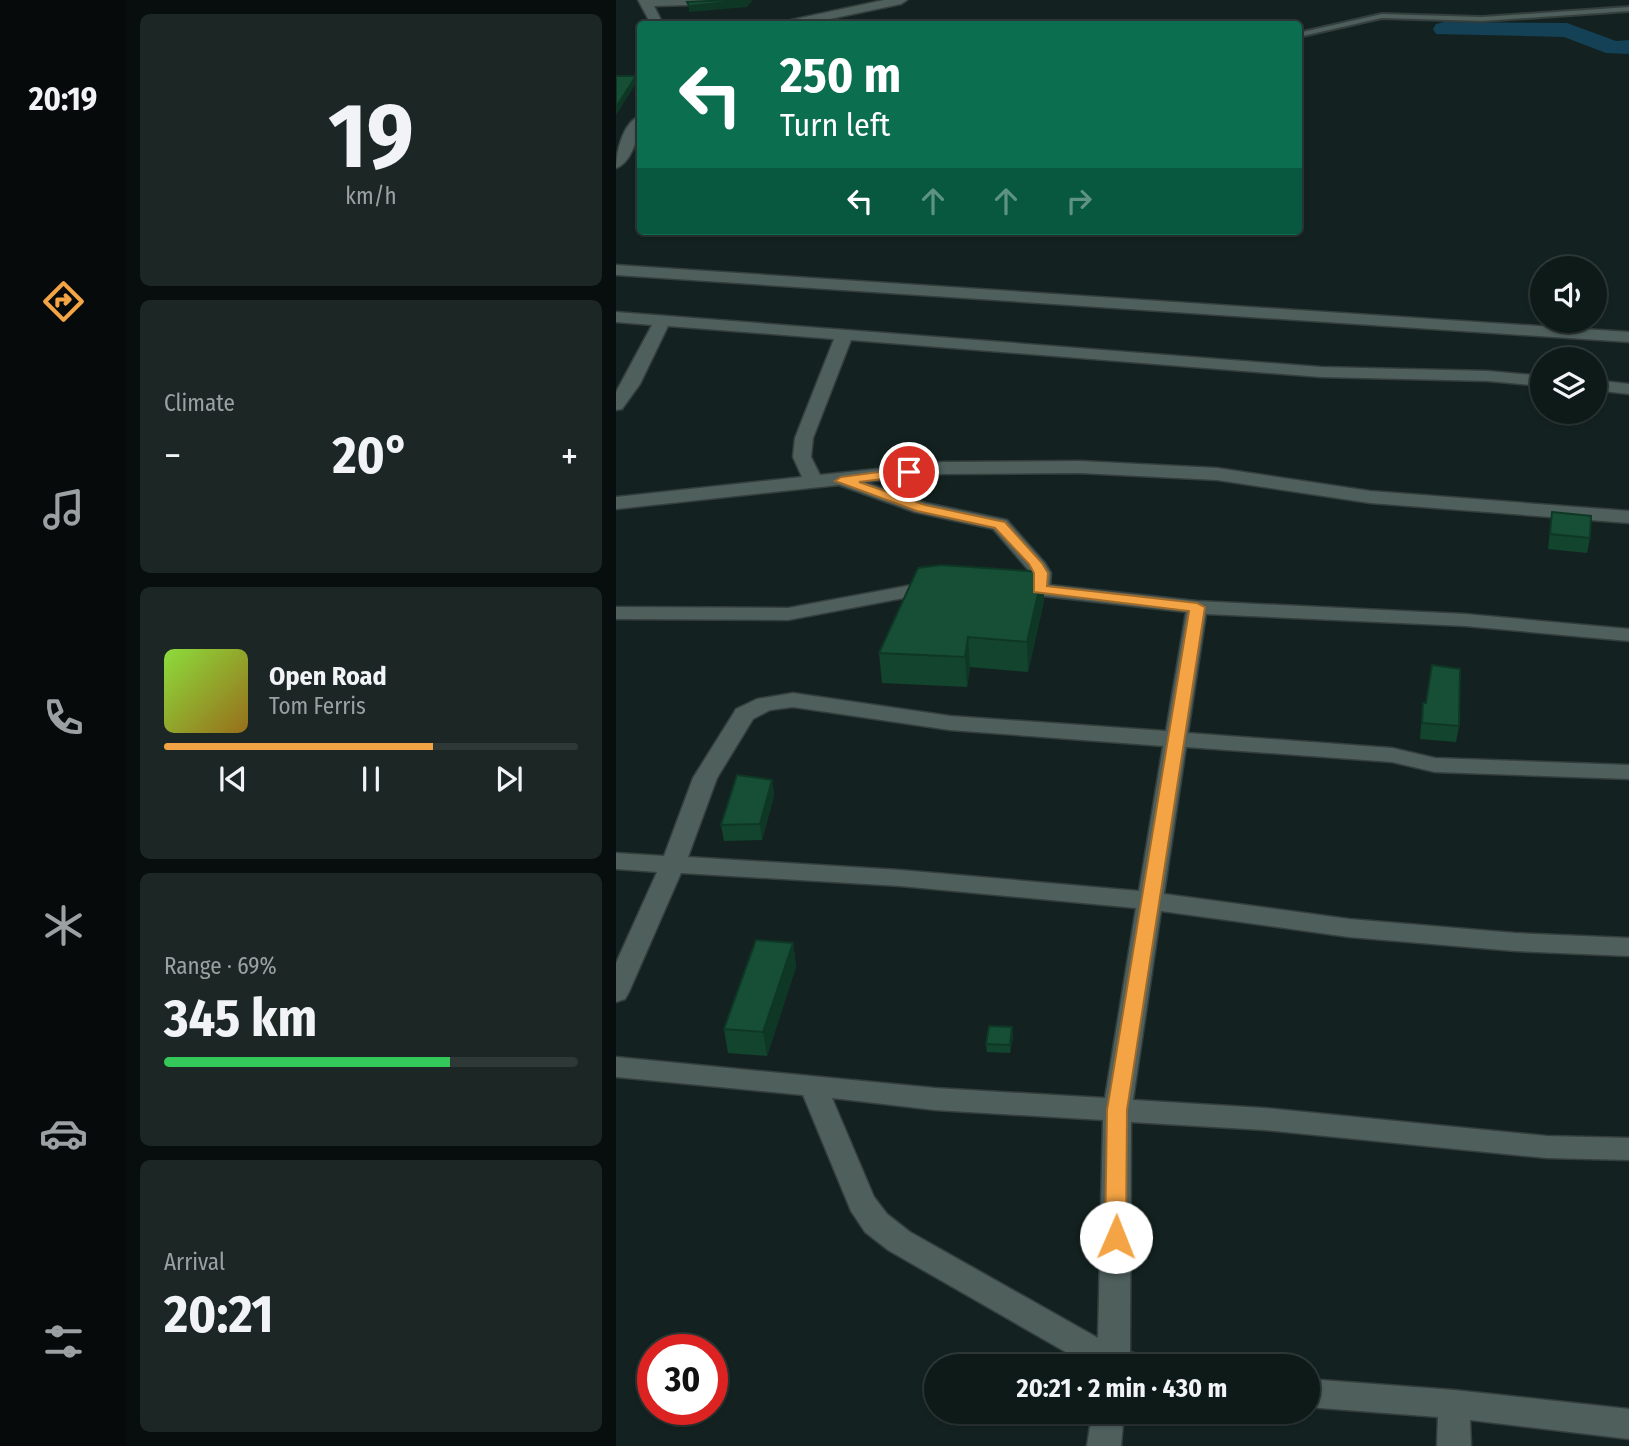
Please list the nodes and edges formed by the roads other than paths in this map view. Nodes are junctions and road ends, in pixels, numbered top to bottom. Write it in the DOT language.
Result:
graph roads {
  1 [pos="728,0"];
  2 [pos="901,0"];
  3 [pos="645,2"];
  4 [pos="1629,9"];
  5 [pos="655,21"];
  6 [pos="805,21"];
  7 [pos="1302,34"];
  8 [pos="637,126"];
  9 [pos="616,164"];
  10 [pos="616,270"];
  11 [pos="616,317"];
  12 [pos="662,321"];
  13 [pos="845,336"];
  14 [pos="1629,337"];
  15 [pos="1530,380"];
  16 [pos="1607,386"];
  17 [pos="1629,389"];
  18 [pos="616,405"];
  19 [pos="841,481"];
  20 [pos="814,482"];
  21 [pos="616,503"];
  22 [pos="1629,517"];
  23 [pos="963,586"];
  24 [pos="989,587"];
  25 [pos="1040,589"];
  26 [pos="1197,607"];
  27 [pos="616,613"];
  28 [pos="1629,635"];
  29 [pos="1174,741"];
  30 [pos="1629,772"];
  31 [pos="616,861"];
  32 [pos="673,864"];
  33 [pos="1150,901"];
  34 [pos="1629,947"];
  35 [pos="616,992"];
  36 [pos="616,1067"];
  37 [pos="813,1085"];
  38 [pos="1117,1110"];
  39 [pos="1629,1149"];
  40 [pos="1102,1354"];
  41 [pos="1122,1354"];
  42 [pos="1320,1394"];
  43 [pos="1454,1404"];
  44 [pos="1107,1424"];
  45 [pos="1629,1424"];
  46 [pos="1104,1446"];
  47 [pos="1454,1446"];
  1 -- 3 [label="street"];
  2 -- 6 [label="street"];
  3 -- 5 [label="street"];
  4 -- 7 [label="lane"];
  8 -- 9 [label="street"];
  10 -- 14 [label="street"];
  11 -- 12 [label="street"];
  12 -- 13 [label="street"];
  12 -- 18 [label="street"];
  13 -- 15 [label="street"];
  13 -- 20 [label="street"];
  16 -- 17 [label="street"];
  19 -- 20 [label="street"];
  19 -- 22 [label="street"];
  19 -- 25 [label="street"];
  20 -- 21 [label="street"];
  23 -- 27 [label="street"];
  24 -- 25 [label="street"];
  25 -- 26 [label="street"];
  26 -- 28 [label="street"];
  26 -- 29 [label="street"];
  29 -- 30 [label="street"];
  29 -- 32 [label="street"];
  29 -- 33 [label="street"];
  31 -- 32 [label="street"];
  32 -- 33 [label="street"];
  32 -- 35 [label="street"];
  33 -- 34 [label="street"];
  33 -- 38 [label="street"];
  36 -- 37 [label="street"];
  37 -- 38 [label="street"];
  37 -- 40 [label="street"];
  38 -- 39 [label="street"];
  38 -- 41 [label="street"];
  42 -- 43 [label="street"];
  43 -- 45 [label="street"];
  43 -- 47 [label="street"];
  44 -- 46 [label="street"];
}
